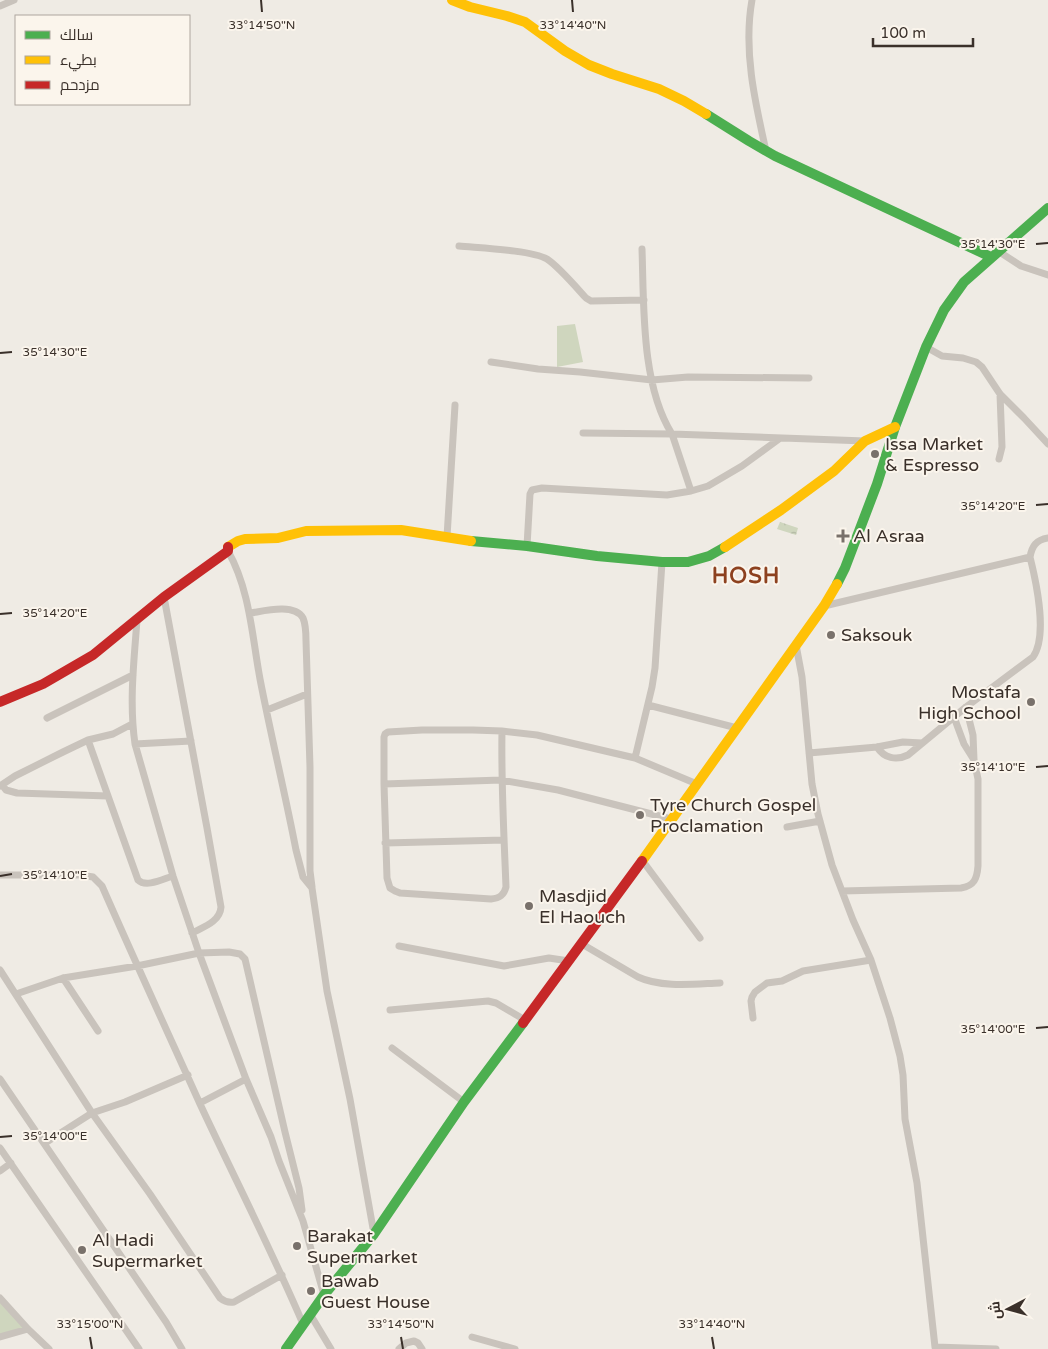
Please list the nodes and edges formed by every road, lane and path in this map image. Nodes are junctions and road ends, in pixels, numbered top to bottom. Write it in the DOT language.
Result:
graph roads {
  1 [pos="14,0"];
  2 [pos="452,0"];
  3 [pos="752,0"];
  4 [pos="0,6"];
  5 [pos="766,151"];
  6 [pos="1047,207"];
  7 [pos="459,246"];
  8 [pos="642,249"];
  9 [pos="995,254"];
  10 [pos="1048,275"];
  11 [pos="644,300"];
  12 [pos="926,347"];
  13 [pos="491,362"];
  14 [pos="809,378"];
  15 [pos="652,380"];
  16 [pos="1000,394"];
  17 [pos="455,405"];
  18 [pos="896,426"];
  19 [pos="583,433"];
  20 [pos="672,434"];
  21 [pos="779,439"];
  22 [pos="865,441"];
  23 [pos="1048,444"];
  24 [pos="999,460"];
  25 [pos="691,491"];
  26 [pos="447,537"];
  27 [pos="1048,538"];
  28 [pos="526,546"];
  29 [pos="228,551"];
  30 [pos="1030,557"];
  31 [pos="662,562"];
  32 [pos="164,597"];
  33 [pos="824,606"];
  34 [pos="251,614"];
  35 [pos="137,620"];
  36 [pos="796,645"];
  37 [pos="133,675"];
  38 [pos="307,694"];
  39 [pos="0,702"];
  40 [pos="648,705"];
  41 [pos="966,707"];
  42 [pos="267,710"];
  43 [pos="954,717"];
  44 [pos="47,718"];
  45 [pos="132,724"];
  46 [pos="737,728"];
  47 [pos="502,731"];
  48 [pos="88,740"];
  49 [pos="191,741"];
  50 [pos="922,743"];
  51 [pos="135,744"];
  52 [pos="877,747"];
  53 [pos="809,753"];
  54 [pos="635,758"];
  55 [pos="974,760"];
  56 [pos="501,780"];
  57 [pos="384,784"];
  58 [pos="698,784"];
  59 [pos="1,786"];
  60 [pos="108,796"];
  61 [pos="671,819"];
  62 [pos="820,821"];
  63 [pos="787,827"];
  64 [pos="310,840"];
  65 [pos="504,840"];
  66 [pos="385,843"];
  67 [pos="296,850"];
  68 [pos="642,860"];
  69 [pos="0,875"];
  70 [pos="173,876"];
  71 [pos="312,888"];
  72 [pos="842,891"];
  73 [pos="192,933"];
  74 [pos="700,938"];
  75 [pos="582,944"];
  76 [pos="399,946"];
  77 [pos="199,953"];
  78 [pos="871,960"];
  79 [pos="569,961"];
  80 [pos="137,966"];
  81 [pos="0,970"];
  82 [pos="63,978"];
  83 [pos="720,983"];
  84 [pos="16,994"];
  85 [pos="390,1010"];
  86 [pos="753,1018"];
  87 [pos="526,1020"];
  88 [pos="98,1031"];
  89 [pos="392,1048"];
  90 [pos="188,1075"];
  91 [pos="0,1079"];
  92 [pos="246,1079"];
  93 [pos="464,1102"];
  94 [pos="200,1103"];
  95 [pos="92,1113"];
  96 [pos="284,1132"];
  97 [pos="271,1137"];
  98 [pos="45,1143"];
  99 [pos="0,1148"];
  100 [pos="11,1163"];
  101 [pos="0,1171"];
  102 [pos="303,1222"];
  103 [pos="374,1234"];
  104 [pos="282,1275"];
  105 [pos="324,1296"];
  106 [pos="0,1298"];
  107 [pos="310,1314"];
  108 [pos="303,1324"];
  109 [pos="28,1329"];
  110 [pos="472,1337"];
  111 [pos="0,1338"];
  112 [pos="292,1346"];
  113 [pos="49,1349"];
  114 [pos="139,1349"];
  115 [pos="182,1349"];
  116 [pos="331,1349"];
  117 [pos="399,1349"];
  118 [pos="422,1349"];
  119 [pos="515,1349"];
  120 [pos="996,1349"];
  1 -- 4 [label="street"];
  2 -- 5 [label="street"];
  3 -- 5 [label="street"];
  5 -- 9 [label="street"];
  6 -- 9 [label="street"];
  7 -- 11 [label="street"];
  8 -- 11 [label="street"];
  9 -- 10 [label="street"];
  9 -- 12 [label="street"];
  11 -- 15 [label="street"];
  12 -- 16 [label="street"];
  12 -- 18 [label="street"];
  13 -- 15 [label="street"];
  14 -- 15 [label="street"];
  15 -- 20 [label="street"];
  16 -- 23 [label="street"];
  16 -- 24 [label="street"];
  17 -- 26 [label="street"];
  18 -- 22 [label="street"];
  18 -- 33 [label="street"];
  19 -- 20 [label="street"];
  20 -- 21 [label="street"];
  20 -- 25 [label="street"];
  21 -- 22 [label="street"];
  21 -- 25 [label="street"];
  22 -- 31 [label="street"];
  25 -- 28 [label="street"];
  26 -- 28 [label="street"];
  26 -- 29 [label="street"];
  27 -- 30 [label="street"];
  28 -- 31 [label="street"];
  29 -- 32 [label="street"];
  29 -- 34 [label="street"];
  30 -- 33 [label="street"];
  30 -- 41 [label="street"];
  31 -- 40 [label="street"];
  32 -- 35 [label="street"];
  32 -- 49 [label="street"];
  33 -- 36 [label="street"];
  34 -- 38 [label="street"];
  34 -- 42 [label="street"];
  35 -- 37 [label="street"];
  35 -- 39 [label="street"];
  36 -- 46 [label="street"];
  36 -- 53 [label="street"];
  37 -- 44 [label="street"];
  37 -- 45 [label="street"];
  38 -- 42 [label="street"];
  38 -- 64 [label="street"];
  40 -- 46 [label="street"];
  40 -- 54 [label="street"];
  41 -- 43 [label="street"];
  41 -- 55 [label="street"];
  42 -- 67 [label="street"];
  43 -- 50 [label="street"];
  43 -- 55 [label="street"];
  45 -- 48 [label="street"];
  45 -- 51 [label="street"];
  46 -- 58 [label="street"];
  47 -- 54 [label="street"];
  47 -- 56 [label="street"];
  47 -- 57 [label="street"];
  48 -- 59 [label="street"];
  48 -- 60 [label="street"];
  49 -- 51 [label="street"];
  49 -- 73 [label="street"];
  50 -- 52 [label="street"];
  50 -- 52 [label="street"];
  51 -- 70 [label="street"];
  52 -- 53 [label="street"];
  53 -- 62 [label="street"];
  54 -- 58 [label="street"];
  55 -- 72 [label="street"];
  56 -- 57 [label="street"];
  56 -- 61 [label="street"];
  56 -- 65 [label="street"];
  57 -- 66 [label="street"];
  58 -- 61 [label="street"];
  59 -- 60 [label="street"];
  60 -- 70 [label="street"];
  61 -- 68 [label="street"];
  62 -- 63 [label="street"];
  62 -- 72 [label="street"];
  64 -- 67 [label="street"];
  64 -- 71 [label="street"];
  65 -- 66 [label="street"];
  65 -- 66 [label="street"];
  67 -- 71 [label="street"];
  68 -- 74 [label="street"];
  68 -- 75 [label="street"];
  69 -- 80 [label="street"];
  70 -- 73 [label="street"];
  71 -- 103 [label="street"];
  72 -- 78 [label="street"];
  73 -- 77 [label="street"];
  75 -- 79 [label="street"];
  75 -- 83 [label="street"];
  76 -- 79 [label="street"];
  77 -- 80 [label="street"];
  77 -- 92 [label="street"];
  77 -- 96 [label="street"];
  78 -- 86 [label="street"];
  78 -- 120 [label="street"];
  79 -- 87 [label="street"];
  80 -- 82 [label="street"];
  80 -- 90 [label="street"];
  81 -- 84 [label="street"];
  82 -- 84 [label="street"];
  82 -- 88 [label="street"];
  84 -- 95 [label="street"];
  85 -- 87 [label="street"];
  87 -- 93 [label="street"];
  89 -- 93 [label="street"];
  90 -- 94 [label="street"];
  90 -- 95 [label="street"];
  91 -- 98 [label="street"];
  92 -- 94 [label="street"];
  92 -- 97 [label="street"];
  93 -- 103 [label="street"];
  94 -- 104 [label="street"];
  95 -- 98 [label="street"];
  95 -- 104 [label="street"];
  96 -- 97 [label="street"];
  96 -- 102 [label="street"];
  97 -- 102 [label="street"];
  98 -- 115 [label="street"];
  99 -- 100 [label="street"];
  100 -- 101 [label="street"];
  100 -- 114 [label="street"];
  102 -- 105 [label="street"];
  103 -- 105 [label="street"];
  104 -- 108 [label="street"];
  105 -- 107 [label="street"];
  106 -- 109 [label="street"];
  107 -- 108 [label="street"];
  107 -- 116 [label="street"];
  108 -- 112 [label="street"];
  109 -- 111 [label="street"];
  109 -- 113 [label="street"];
  110 -- 119 [label="street"];
  117 -- 118 [label="street"];
}
